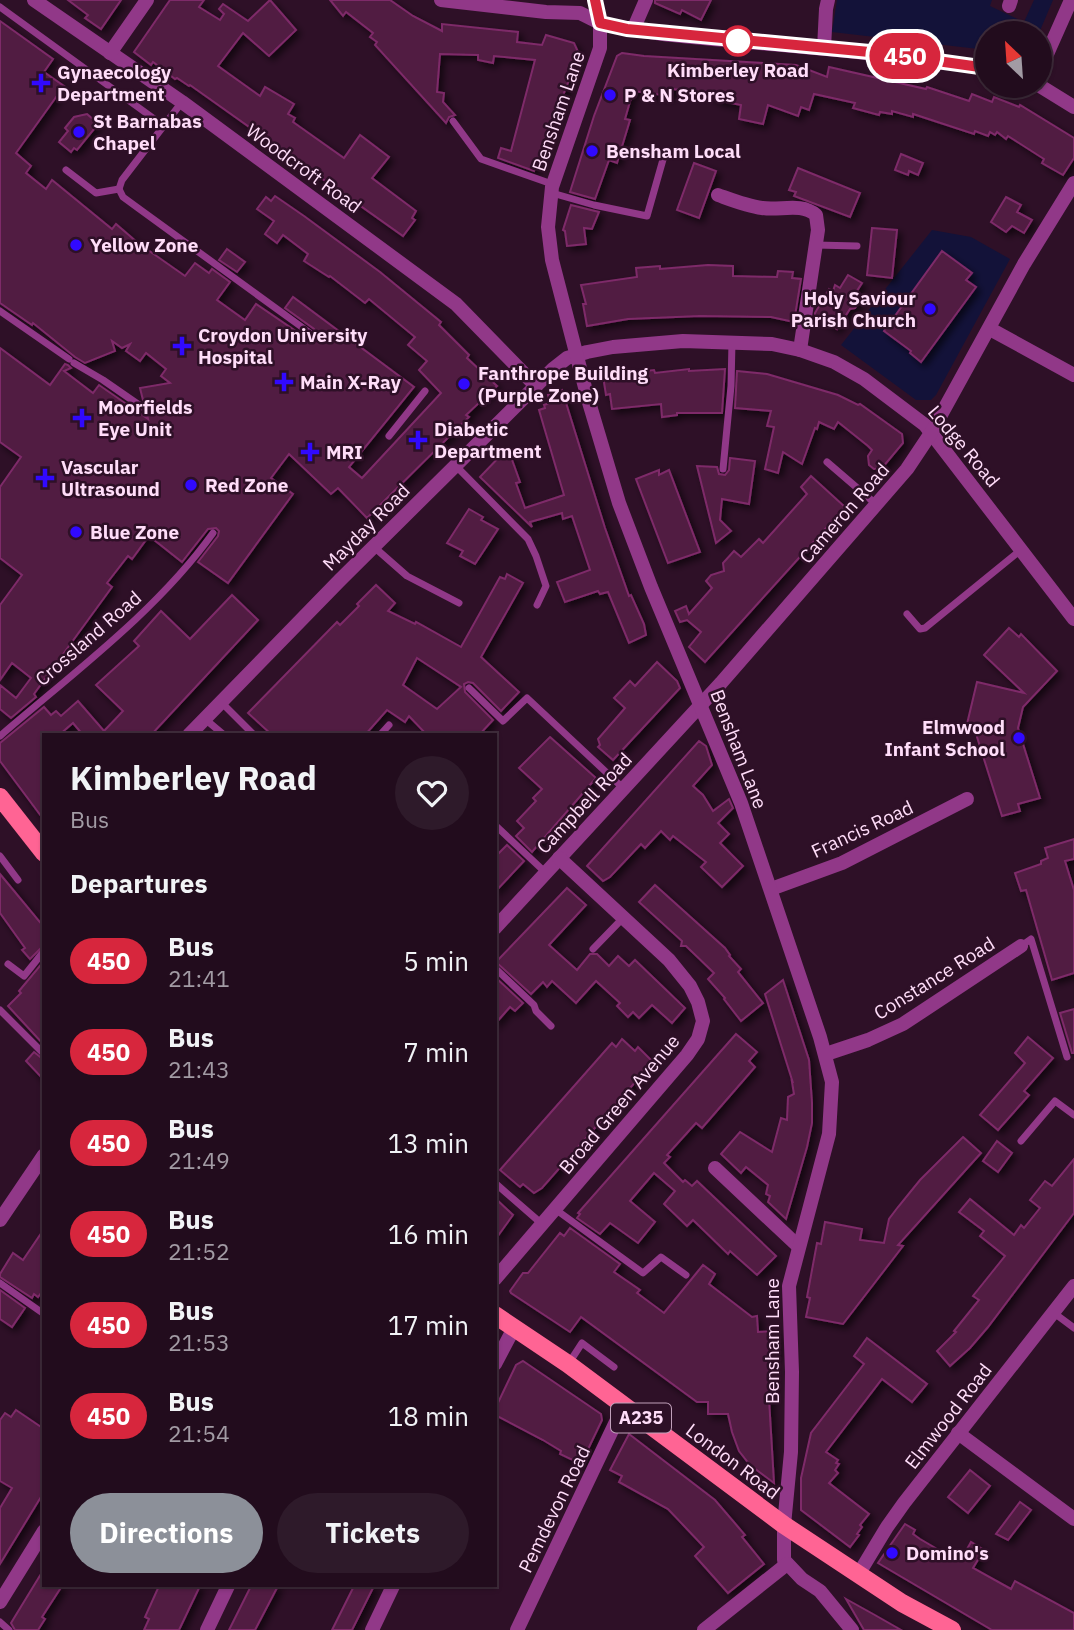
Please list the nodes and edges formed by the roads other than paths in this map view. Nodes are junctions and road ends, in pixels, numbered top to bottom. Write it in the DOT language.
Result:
graph roads {
  1 [pos="34,0"];
  2 [pos="147,0"];
  3 [pos="441,0"];
  4 [pos="595,0"];
  5 [pos="646,0"];
  6 [pos="828,0"];
  7 [pos="1071,0"];
  8 [pos="0,7"];
  9 [pos="600,23"];
  10 [pos="633,30"];
  11 [pos="1052,43"];
  12 [pos="824,48"];
  13 [pos="110,54"];
  14 [pos="975,66"];
  15 [pos="1052,93"];
  16 [pos="181,102"];
  17 [pos="1074,107"];
  18 [pos="453,121"];
  19 [pos="164,126"];
  20 [pos="664,156"];
  21 [pos="66,170"];
  22 [pos="1074,183"];
  23 [pos="552,188"];
  24 [pos="119,189"];
  25 [pos="718,195"];
  26 [pos="816,245"];
  27 [pos="858,246"];
  28 [pos="0,311"];
  29 [pos="990,329"];
  30 [pos="310,333"];
  31 [pos="732,341"];
  32 [pos="800,350"];
  33 [pos="576,355"];
  34 [pos="1074,375"];
  35 [pos="536,386"];
  36 [pos="425,391"];
  37 [pos="142,407"];
  38 [pos="931,433"];
  39 [pos="389,436"];
  40 [pos="827,462"];
  41 [pos="456,465"];
  42 [pos="723,470"];
  43 [pos="878,505"];
  44 [pos="213,533"];
  45 [pos="374,546"];
  46 [pos="1022,549"];
  47 [pos="458,603"];
  48 [pos="537,605"];
  49 [pos="907,614"];
  50 [pos="1074,619"];
  51 [pos="469,688"];
  52 [pos="221,702"];
  53 [pos="702,704"];
  54 [pos="205,718"];
  55 [pos="389,725"];
  56 [pos="191,733"];
  57 [pos="222,733"];
  58 [pos="252,733"];
  59 [pos="382,733"];
  60 [pos="0,736"];
  61 [pos="623,788"];
  62 [pos="967,799"];
  63 [pos="2,806"];
  64 [pos="497,827"];
  65 [pos="42,851"];
  66 [pos="0,856"];
  67 [pos="559,858"];
  68 [pos="546,873"];
  69 [pos="18,880"];
  70 [pos="771,889"];
  71 [pos="624,918"];
  72 [pos="497,926"];
  73 [pos="1021,946"];
  74 [pos="593,949"];
  75 [pos="42,954"];
  76 [pos="8,964"];
  77 [pos="497,970"];
  78 [pos="0,1010"];
  79 [pos="551,1026"];
  80 [pos="42,1052"];
  81 [pos="826,1054"];
  82 [pos="1067,1057"];
  83 [pos="1074,1115"];
  84 [pos="1021,1141"];
  85 [pos="42,1158"];
  86 [pos="715,1168"];
  87 [pos="497,1185"];
  88 [pos="555,1209"];
  89 [pos="0,1220"];
  90 [pos="542,1224"];
  91 [pos="798,1246"];
  92 [pos="498,1270"];
  93 [pos="686,1275"];
  94 [pos="0,1283"];
  95 [pos="1074,1286"];
  96 [pos="1053,1312"];
  97 [pos="42,1313"];
  98 [pos="497,1316"];
  99 [pos="514,1328"];
  100 [pos="1074,1328"];
  101 [pos="497,1360"];
  102 [pos="568,1364"];
  103 [pos="614,1367"];
  104 [pos="624,1405"];
  105 [pos="958,1433"];
  106 [pos="1074,1520"];
  107 [pos="784,1525"];
  108 [pos="42,1534"];
  109 [pos="787,1564"];
  110 [pos="863,1567"];
  111 [pos="228,1587"];
  112 [pos="393,1587"];
  113 [pos="0,1602"];
  114 [pos="0,1622"];
  115 [pos="9,1630"];
  116 [pos="207,1630"];
  117 [pos="372,1630"];
  118 [pos="517,1630"];
  119 [pos="704,1630"];
  120 [pos="852,1630"];
  121 [pos="952,1630"];
  1 -- 13 [label="street, Woodcroft Road"];
  2 -- 13 [label="street"];
  3 -- 9 [label="street"];
  4 -- 9 [label="street, Bensham Lane"];
  5 -- 10 [label="street"];
  6 -- 12 [label="street"];
  7 -- 11 [label="street"];
  8 -- 19 [label="lane"];
  9 -- 10 [label="street"];
  9 -- 23 [label="street, Bensham Lane"];
  10 -- 12 [label="street"];
  12 -- 14 [label="street"];
  13 -- 16 [label="street, Woodcroft Road"];
  15 -- 17 [label="street"];
  16 -- 19 [label="lane"];
  16 -- 35 [label="street, Woodcroft Road"];
  18 -- 23 [label="lane"];
  19 -- 24 [label="lane"];
  20 -- 23 [label="lane"];
  21 -- 24 [label="lane"];
  22 -- 29 [label="street, Cameron Road"];
  23 -- 33 [label="street, Bensham Lane"];
  24 -- 30 [label="lane"];
  25 -- 26 [label="street"];
  26 -- 27 [label="lane"];
  26 -- 32 [label="street"];
  28 -- 37 [label="lane"];
  29 -- 34 [label="street"];
  29 -- 38 [label="street, Cameron Road"];
  31 -- 32 [label="street, Lodge Road"];
  31 -- 33 [label="street, Lodge Road"];
  31 -- 42 [label="lane"];
  32 -- 38 [label="street, Lodge Road"];
  33 -- 35 [label="street, Mayday Road"];
  33 -- 53 [label="street, Bensham Lane"];
  35 -- 41 [label="street, Mayday Road"];
  36 -- 39 [label="lane"];
  38 -- 43 [label="street, Cameron Road"];
  38 -- 46 [label="street, Lodge Road"];
  40 -- 43 [label="lane"];
  41 -- 45 [label="street, Mayday Road"];
  41 -- 48 [label="lane"];
  43 -- 53 [label="street, Cameron Road"];
  44 -- 60 [label="lane, Crossland Road"];
  45 -- 47 [label="lane"];
  45 -- 52 [label="street, Mayday Road"];
  46 -- 49 [label="lane"];
  46 -- 50 [label="street, Lodge Road"];
  51 -- 61 [label="lane"];
  52 -- 54 [label="street, Mayday Road"];
  52 -- 58 [label="lane"];
  53 -- 61 [label="street, Campbell Road"];
  53 -- 70 [label="street, Bensham Lane"];
  54 -- 56 [label="street, Mayday Road"];
  54 -- 57 [label="lane"];
  55 -- 59 [label="lane"];
  61 -- 67 [label="street, Campbell Road"];
  62 -- 70 [label="street, Francis Road"];
  63 -- 65 [label="main road"];
  64 -- 68 [label="lane"];
  66 -- 69 [label="lane"];
  67 -- 68 [label="street, Campbell Road"];
  67 -- 71 [label="street, Broad Green Avenue"];
  68 -- 72 [label="street, Campbell Road"];
  70 -- 81 [label="street, Bensham Lane"];
  71 -- 74 [label="lane"];
  71 -- 88 [label="street, Broad Green Avenue"];
  73 -- 81 [label="street, Constance Road"];
  73 -- 82 [label="lane"];
  75 -- 76 [label="lane"];
  77 -- 79 [label="lane"];
  78 -- 80 [label="lane"];
  81 -- 91 [label="street, Bensham Lane"];
  83 -- 84 [label="lane"];
  85 -- 89 [label="street"];
  86 -- 91 [label="street"];
  87 -- 90 [label="lane"];
  88 -- 90 [label="street, Broad Green Avenue"];
  88 -- 93 [label="lane"];
  90 -- 92 [label="street, Broad Green Avenue"];
  91 -- 107 [label="street, Bensham Lane"];
  94 -- 97 [label="lane"];
  95 -- 96 [label="street, Elmwood Road"];
  96 -- 100 [label="lane"];
  96 -- 105 [label="street, Elmwood Road"];
  98 -- 99 [label="main road, London Road / A235"];
  99 -- 101 [label="street"];
  99 -- 102 [label="main road, London Road / A235"];
  102 -- 103 [label="lane"];
  102 -- 104 [label="main road, London Road / A235"];
  104 -- 107 [label="main road, London Road / A235"];
  104 -- 118 [label="street, Pemdevon Road"];
  105 -- 106 [label="street"];
  105 -- 110 [label="street, Elmwood Road"];
  107 -- 109 [label="street, Bensham Lane"];
  107 -- 110 [label="main road, London Road / A235"];
  108 -- 113 [label="street"];
  109 -- 119 [label="street"];
  109 -- 120 [label="street"];
  110 -- 121 [label="main road, London Road / A235"];
  111 -- 116 [label="street"];
  112 -- 117 [label="street"];
  114 -- 115 [label="lane"];
}
